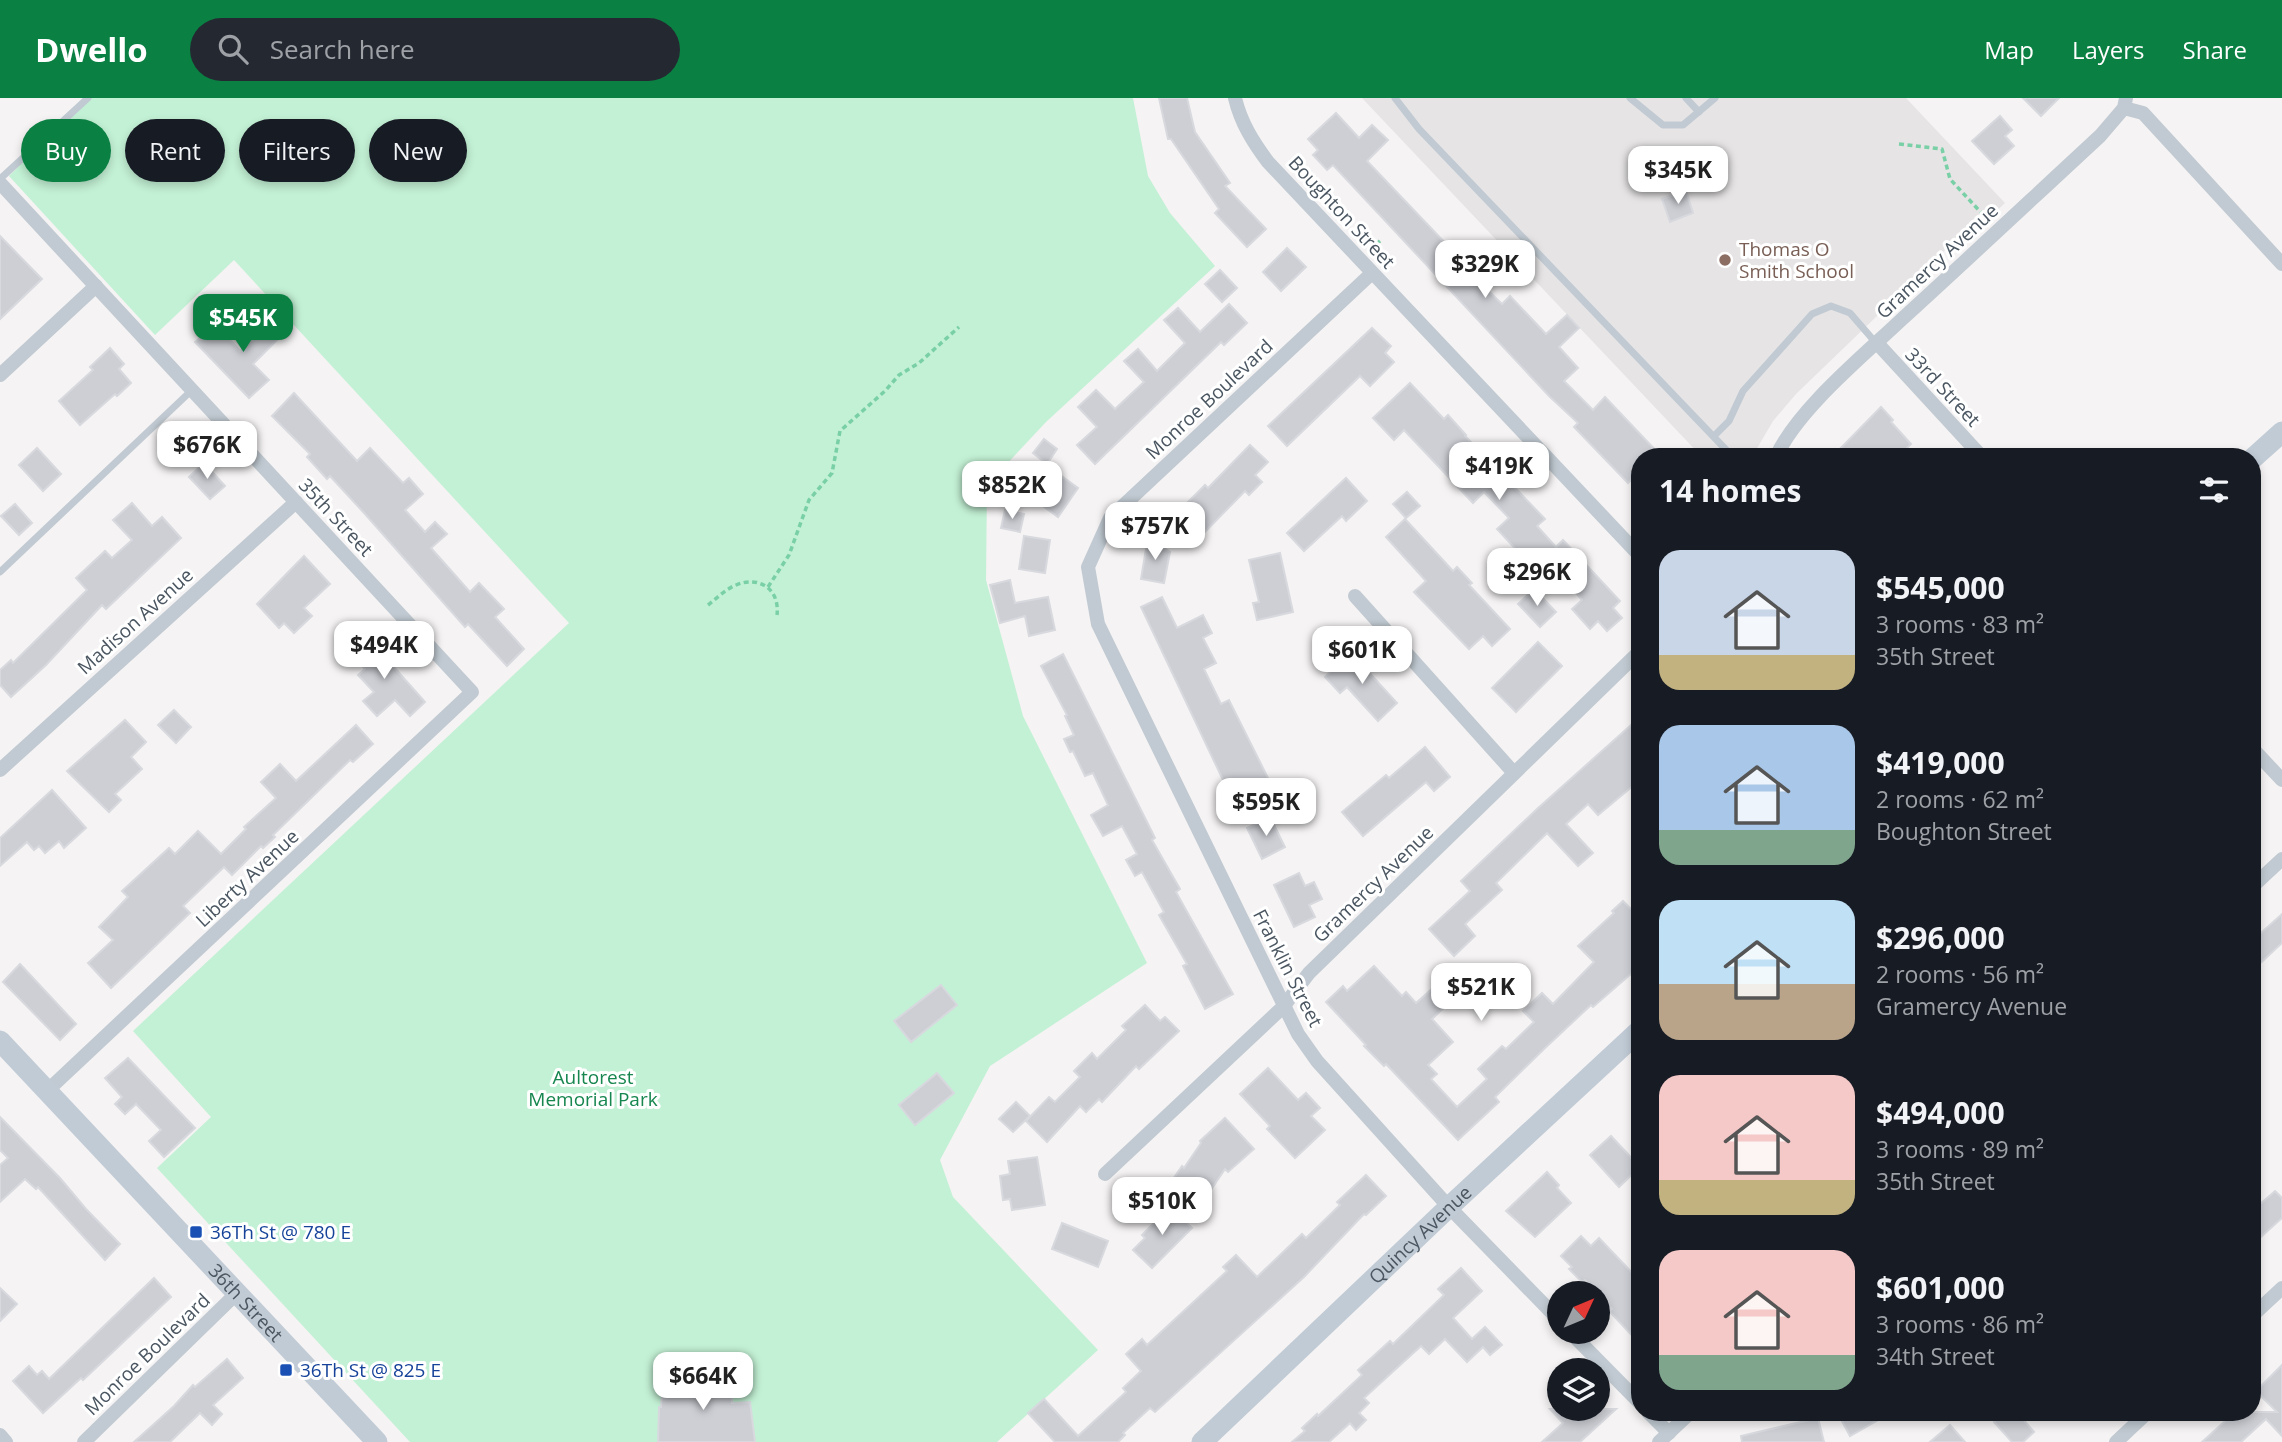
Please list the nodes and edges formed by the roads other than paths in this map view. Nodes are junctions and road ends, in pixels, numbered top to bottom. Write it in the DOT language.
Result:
graph roads {
  1 [pos="88,98"];
  2 [pos="1235,98"];
  3 [pos="1395,98"];
  4 [pos="1630,98"];
  5 [pos="1686,98"];
  6 [pos="1715,98"];
  7 [pos="2125,103"];
  8 [pos="1699,112"];
  9 [pos="0,181"];
  10 [pos="2282,264"];
  11 [pos="1372,273"];
  12 [pos="96,286"];
  13 [pos="1877,343"];
  14 [pos="0,375"];
  15 [pos="192,390"];
  16 [pos="2282,432"];
  17 [pos="1714,436"];
  18 [pos="1725,448"];
  19 [pos="1782,448"];
  20 [pos="1974,448"];
  21 [pos="2261,451"];
  22 [pos="296,502"];
  23 [pos="1631,546"];
  24 [pos="1088,566"];
  25 [pos="0,572"];
  26 [pos="1355,596"];
  27 [pos="1631,660"];
  28 [pos="472,692"];
  29 [pos="2261,758"];
  30 [pos="0,770"];
  31 [pos="1514,774"];
  32 [pos="2282,780"];
  33 [pos="2282,859"];
  34 [pos="2261,879"];
  35 [pos="1283,1007"];
  36 [pos="1631,1038"];
  37 [pos="0,1041"];
  38 [pos="47,1091"];
  39 [pos="1105,1174"];
  40 [pos="1449,1207"];
  41 [pos="2282,1288"];
  42 [pos="237,1293"];
  43 [pos="1547,1308"];
  44 [pos="2261,1308"];
  45 [pos="1582,1344"];
  46 [pos="1631,1394"];
  47 [pos="1654,1421"];
  48 [pos="1682,1421"];
  49 [pos="2138,1421"];
  50 [pos="0,1435"];
  51 [pos="1664,1438"];
  52 [pos="6,1442"];
  53 [pos="84,1442"];
  54 [pos="377,1442"];
  55 [pos="1202,1442"];
  56 [pos="2116,1442"];
  1 -- 9 [label="lane"];
  2 -- 11 [label="street, Boughton Street"];
  3 -- 17 [label="lane"];
  4 -- 8 [label="lane"];
  5 -- 8 [label="lane"];
  6 -- 8 [label="lane"];
  7 -- 10 [label="street"];
  7 -- 13 [label="street, Gramercy Avenue"];
  9 -- 12 [label="street, 35th Street"];
  11 -- 23 [label="street, Boughton Street"];
  11 -- 24 [label="street, Monroe Boulevard"];
  12 -- 14 [label="street"];
  12 -- 15 [label="street, 35th Street"];
  13 -- 17 [label="lane"];
  13 -- 19 [label="street, Gramercy Avenue"];
  13 -- 20 [label="street, 33rd Street"];
  15 -- 22 [label="street, 35th Street"];
  15 -- 25 [label="lane"];
  16 -- 21 [label="street"];
  17 -- 18 [label="lane"];
  22 -- 28 [label="street, 35th Street"];
  22 -- 30 [label="street, Madison Avenue"];
  24 -- 35 [label="street, Franklin Street"];
  26 -- 31 [label="street"];
  27 -- 31 [label="street, Gramercy Avenue"];
  28 -- 38 [label="street, Liberty Avenue"];
  29 -- 32 [label="street"];
  31 -- 35 [label="street, Gramercy Avenue"];
  33 -- 34 [label="street"];
  35 -- 39 [label="street, Gramercy Avenue"];
  35 -- 40 [label="street, Franklin Street"];
  36 -- 40 [label="street, Quincy Avenue"];
  37 -- 38 [label="street, 36th Street"];
  38 -- 42 [label="street, 36th Street"];
  40 -- 43 [label="street, Franklin Street"];
  40 -- 55 [label="street, Quincy Avenue"];
  41 -- 44 [label="street"];
  42 -- 53 [label="street, Monroe Boulevard"];
  42 -- 54 [label="street, 36th Street"];
  45 -- 46 [label="street"];
  47 -- 51 [label="street"];
  48 -- 51 [label="street"];
  49 -- 56 [label="street"];
  50 -- 52 [label="street"];
}
